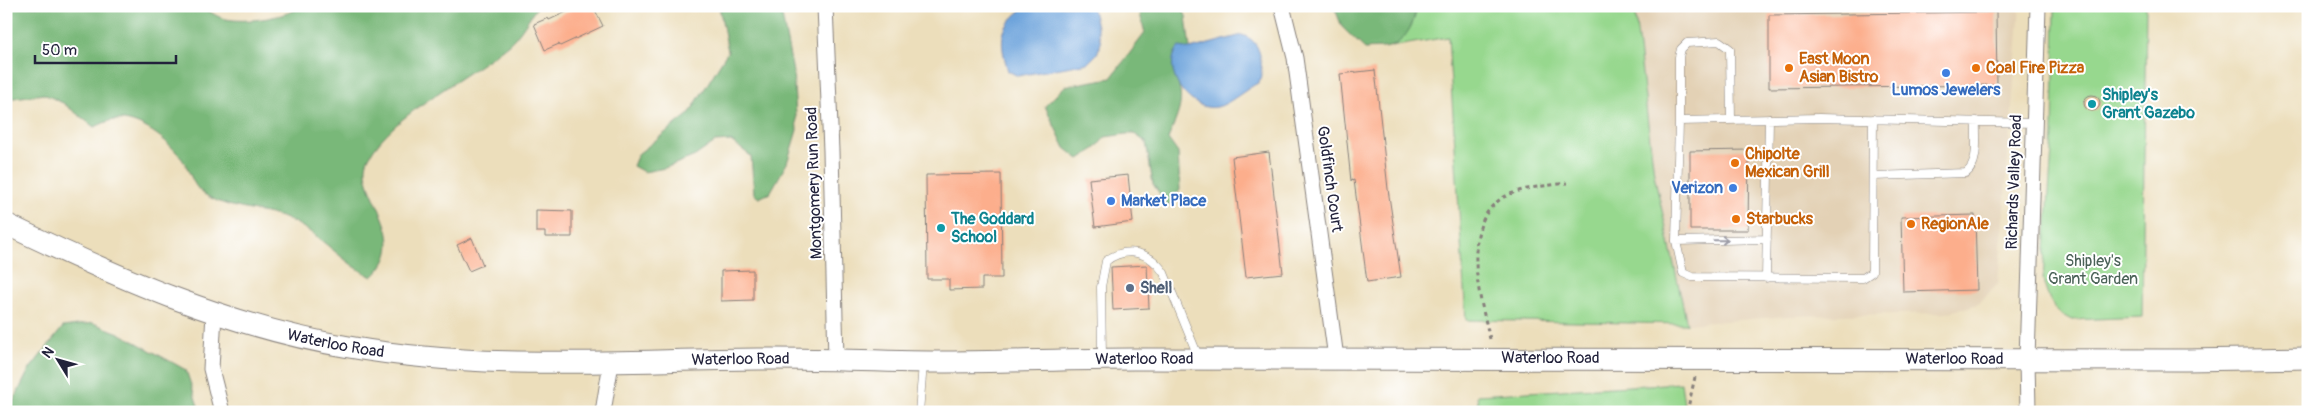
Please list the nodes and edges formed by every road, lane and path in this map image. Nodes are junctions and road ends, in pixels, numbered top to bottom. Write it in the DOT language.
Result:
graph roads {
  1 [pos="825,6"];
  2 [pos="1282,6"];
  3 [pos="2038,6"];
  4 [pos="1874,118"];
  5 [pos="1769,119"];
  6 [pos="1731,120"];
  7 [pos="1679,121"];
  8 [pos="1976,121"];
  9 [pos="2033,123"];
  10 [pos="1873,176"];
  11 [pos="1567,183"];
  12 [pos="6,224"];
  13 [pos="1767,239"];
  14 [pos="1676,241"];
  15 [pos="1766,278"];
  16 [pos="214,313"];
  17 [pos="1336,358"];
  18 [pos="2308,358"];
  19 [pos="1102,359"];
  20 [pos="1199,359"];
  21 [pos="1495,359"];
  22 [pos="1694,359"];
  23 [pos="2027,359"];
  24 [pos="836,360"];
  25 [pos="923,362"];
  26 [pos="611,363"];
  27 [pos="222,412"];
  28 [pos="603,412"];
  29 [pos="918,412"];
  30 [pos="1686,412"];
  31 [pos="2028,412"];
  1 -- 24 [label="street, Montgomery Run Road"];
  2 -- 17 [label="street, Goldfinch Court"];
  3 -- 9 [label="street, Richards Valley Road"];
  4 -- 5 [label="lane"];
  4 -- 8 [label="lane"];
  4 -- 10 [label="lane"];
  5 -- 6 [label="lane"];
  5 -- 13 [label="lane"];
  6 -- 7 [label="lane"];
  6 -- 7 [label="lane"];
  7 -- 14 [label="lane"];
  8 -- 9 [label="lane"];
  8 -- 10 [label="lane"];
  9 -- 23 [label="street, Richards Valley Road"];
  10 -- 15 [label="lane"];
  11 -- 21 [label="path"];
  12 -- 16 [label="main road, Waterloo Road"];
  14 -- 13 [label="lane, one-way"];
  13 -- 15 [label="lane"];
  14 -- 15 [label="lane"];
  16 -- 26 [label="main road, Waterloo Road"];
  16 -- 27 [label="street"];
  17 -- 20 [label="main road, Waterloo Road"];
  17 -- 21 [label="main road, Waterloo Road"];
  18 -- 23 [label="main road, Waterloo Road"];
  19 -- 20 [label="main road, Waterloo Road"];
  19 -- 20 [label="lane"];
  19 -- 25 [label="main road, Waterloo Road"];
  21 -- 22 [label="main road, Waterloo Road"];
  22 -- 23 [label="main road, Waterloo Road"];
  22 -- 30 [label="path"];
  23 -- 31 [label="street, Richards Valley Road"];
  24 -- 25 [label="main road, Waterloo Road"];
  24 -- 26 [label="main road, Waterloo Road"];
  25 -- 29 [label="lane"];
  26 -- 28 [label="street"];
}
